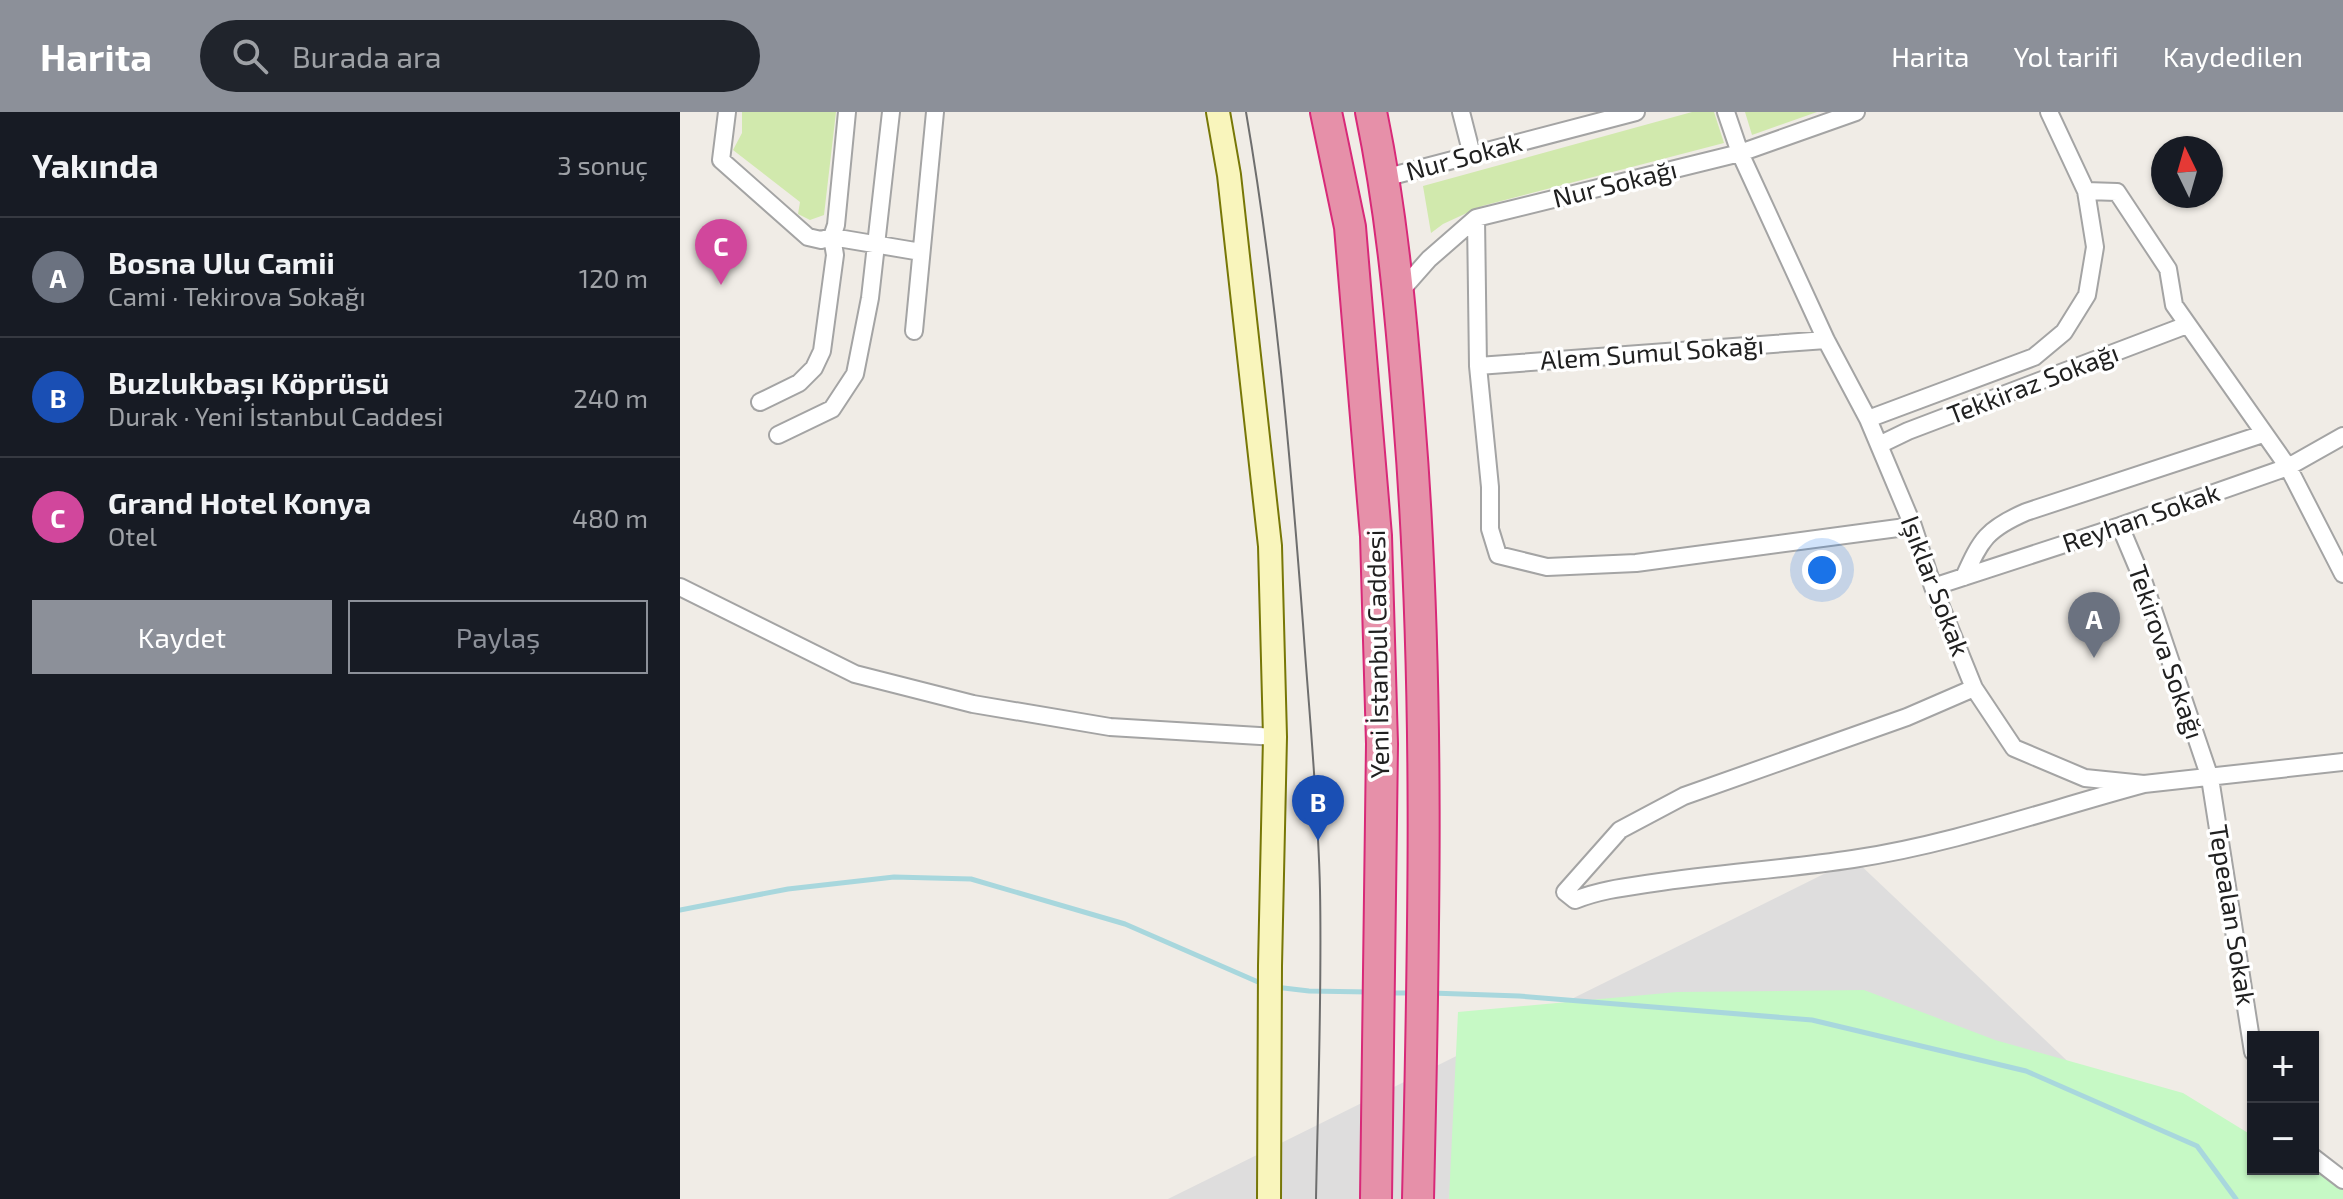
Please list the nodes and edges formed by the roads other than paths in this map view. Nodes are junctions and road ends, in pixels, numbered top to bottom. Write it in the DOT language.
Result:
graph roads {
  1 [pos="727,112"];
  2 [pos="847,112"];
  3 [pos="891,112"];
  4 [pos="935,112"];
  5 [pos="1218,112"];
  6 [pos="1326,112"];
  7 [pos="1371,112"];
  8 [pos="1461,112"];
  9 [pos="1636,112"];
  10 [pos="1726,112"];
  11 [pos="1856,112"];
  12 [pos="2049,112"];
  13 [pos="1740,153"];
  14 [pos="1472,155"];
  15 [pos="1384,178"];
  16 [pos="2086,191"];
  17 [pos="1476,218"];
  18 [pos="832,237"];
  19 [pos="876,244"];
  20 [pos="921,252"];
  21 [pos="1399,294"];
  22 [pos="2187,325"];
  23 [pos="914,331"];
  24 [pos="1826,340"];
  25 [pos="1478,366"];
  26 [pos="760,402"];
  27 [pos="1868,419"];
  28 [pos="2263,434"];
  29 [pos="778,435"];
  30 [pos="2343,436"];
  31 [pos="1879,445"];
  32 [pos="2288,467"];
  33 [pos="1913,526"];
  34 [pos="2120,526"];
  35 [pos="2343,574"];
  36 [pos="1964,577"];
  37 [pos="680,587"];
  38 [pos="1933,587"];
  39 [pos="1974,688"];
  40 [pos="1275,737"];
  41 [pos="2343,762"];
  42 [pos="2210,778"];
  43 [pos="2144,784"];
  44 [pos="2250,1031"];
  45 [pos="2319,1162"];
  46 [pos="2343,1180"];
  47 [pos="1269,1199"];
  48 [pos="1376,1199"];
  49 [pos="1418,1199"];
  1 -- 18 [label="street"];
  2 -- 18 [label="street"];
  3 -- 19 [label="street"];
  4 -- 20 [label="street"];
  5 -- 40 [label="street"];
  6 -- 48 [label="highway, Yeni İstanbul Caddesi"];
  7 -- 15 [label="highway, Yeni İstanbul Caddesi"];
  8 -- 14 [label="street"];
  9 -- 14 [label="street, Nur Sokak"];
  10 -- 13 [label="street, Işıklar Sokak"];
  11 -- 13 [label="street, Nur Sokağı"];
  12 -- 16 [label="street"];
  13 -- 17 [label="street, Nur Sokağı"];
  13 -- 24 [label="street, Işıklar Sokak"];
  14 -- 15 [label="street, Nur Sokak"];
  15 -- 21 [label="highway, Yeni İstanbul Caddesi"];
  16 -- 22 [label="street"];
  16 -- 27 [label="street"];
  17 -- 21 [label="street, Nur Sokağı"];
  17 -- 25 [label="street"];
  18 -- 19 [label="street"];
  18 -- 26 [label="street"];
  19 -- 20 [label="street"];
  19 -- 29 [label="street"];
  20 -- 23 [label="street"];
  21 -- 49 [label="highway, Yeni İstanbul Caddesi"];
  22 -- 28 [label="street"];
  22 -- 31 [label="street, Tekkiraz Sokağı"];
  24 -- 25 [label="street, Alem Sumul Sokağı"];
  24 -- 27 [label="street, Işıklar Sokak"];
  25 -- 33 [label="street"];
  27 -- 31 [label="street, Işıklar Sokak"];
  28 -- 32 [label="street"];
  28 -- 36 [label="street"];
  30 -- 32 [label="street, Reyhan Sokak"];
  31 -- 33 [label="street, Işıklar Sokak"];
  32 -- 34 [label="street, Reyhan Sokak"];
  32 -- 35 [label="street"];
  33 -- 38 [label="street, Işıklar Sokak"];
  34 -- 36 [label="street, Reyhan Sokak"];
  34 -- 42 [label="street, Tekirova Sokağı"];
  36 -- 38 [label="street, Reyhan Sokak"];
  37 -- 40 [label="street"];
  38 -- 39 [label="street, Işıklar Sokak"];
  39 -- 43 [label="street, Işıklar Sokak"];
  39 -- 43 [label="street"];
  40 -- 47 [label="street"];
  41 -- 42 [label="street, Işıklar Sokak"];
  42 -- 43 [label="street, Işıklar Sokak"];
  42 -- 44 [label="street, Tepealan Sokak"];
  45 -- 46 [label="street"];
}
